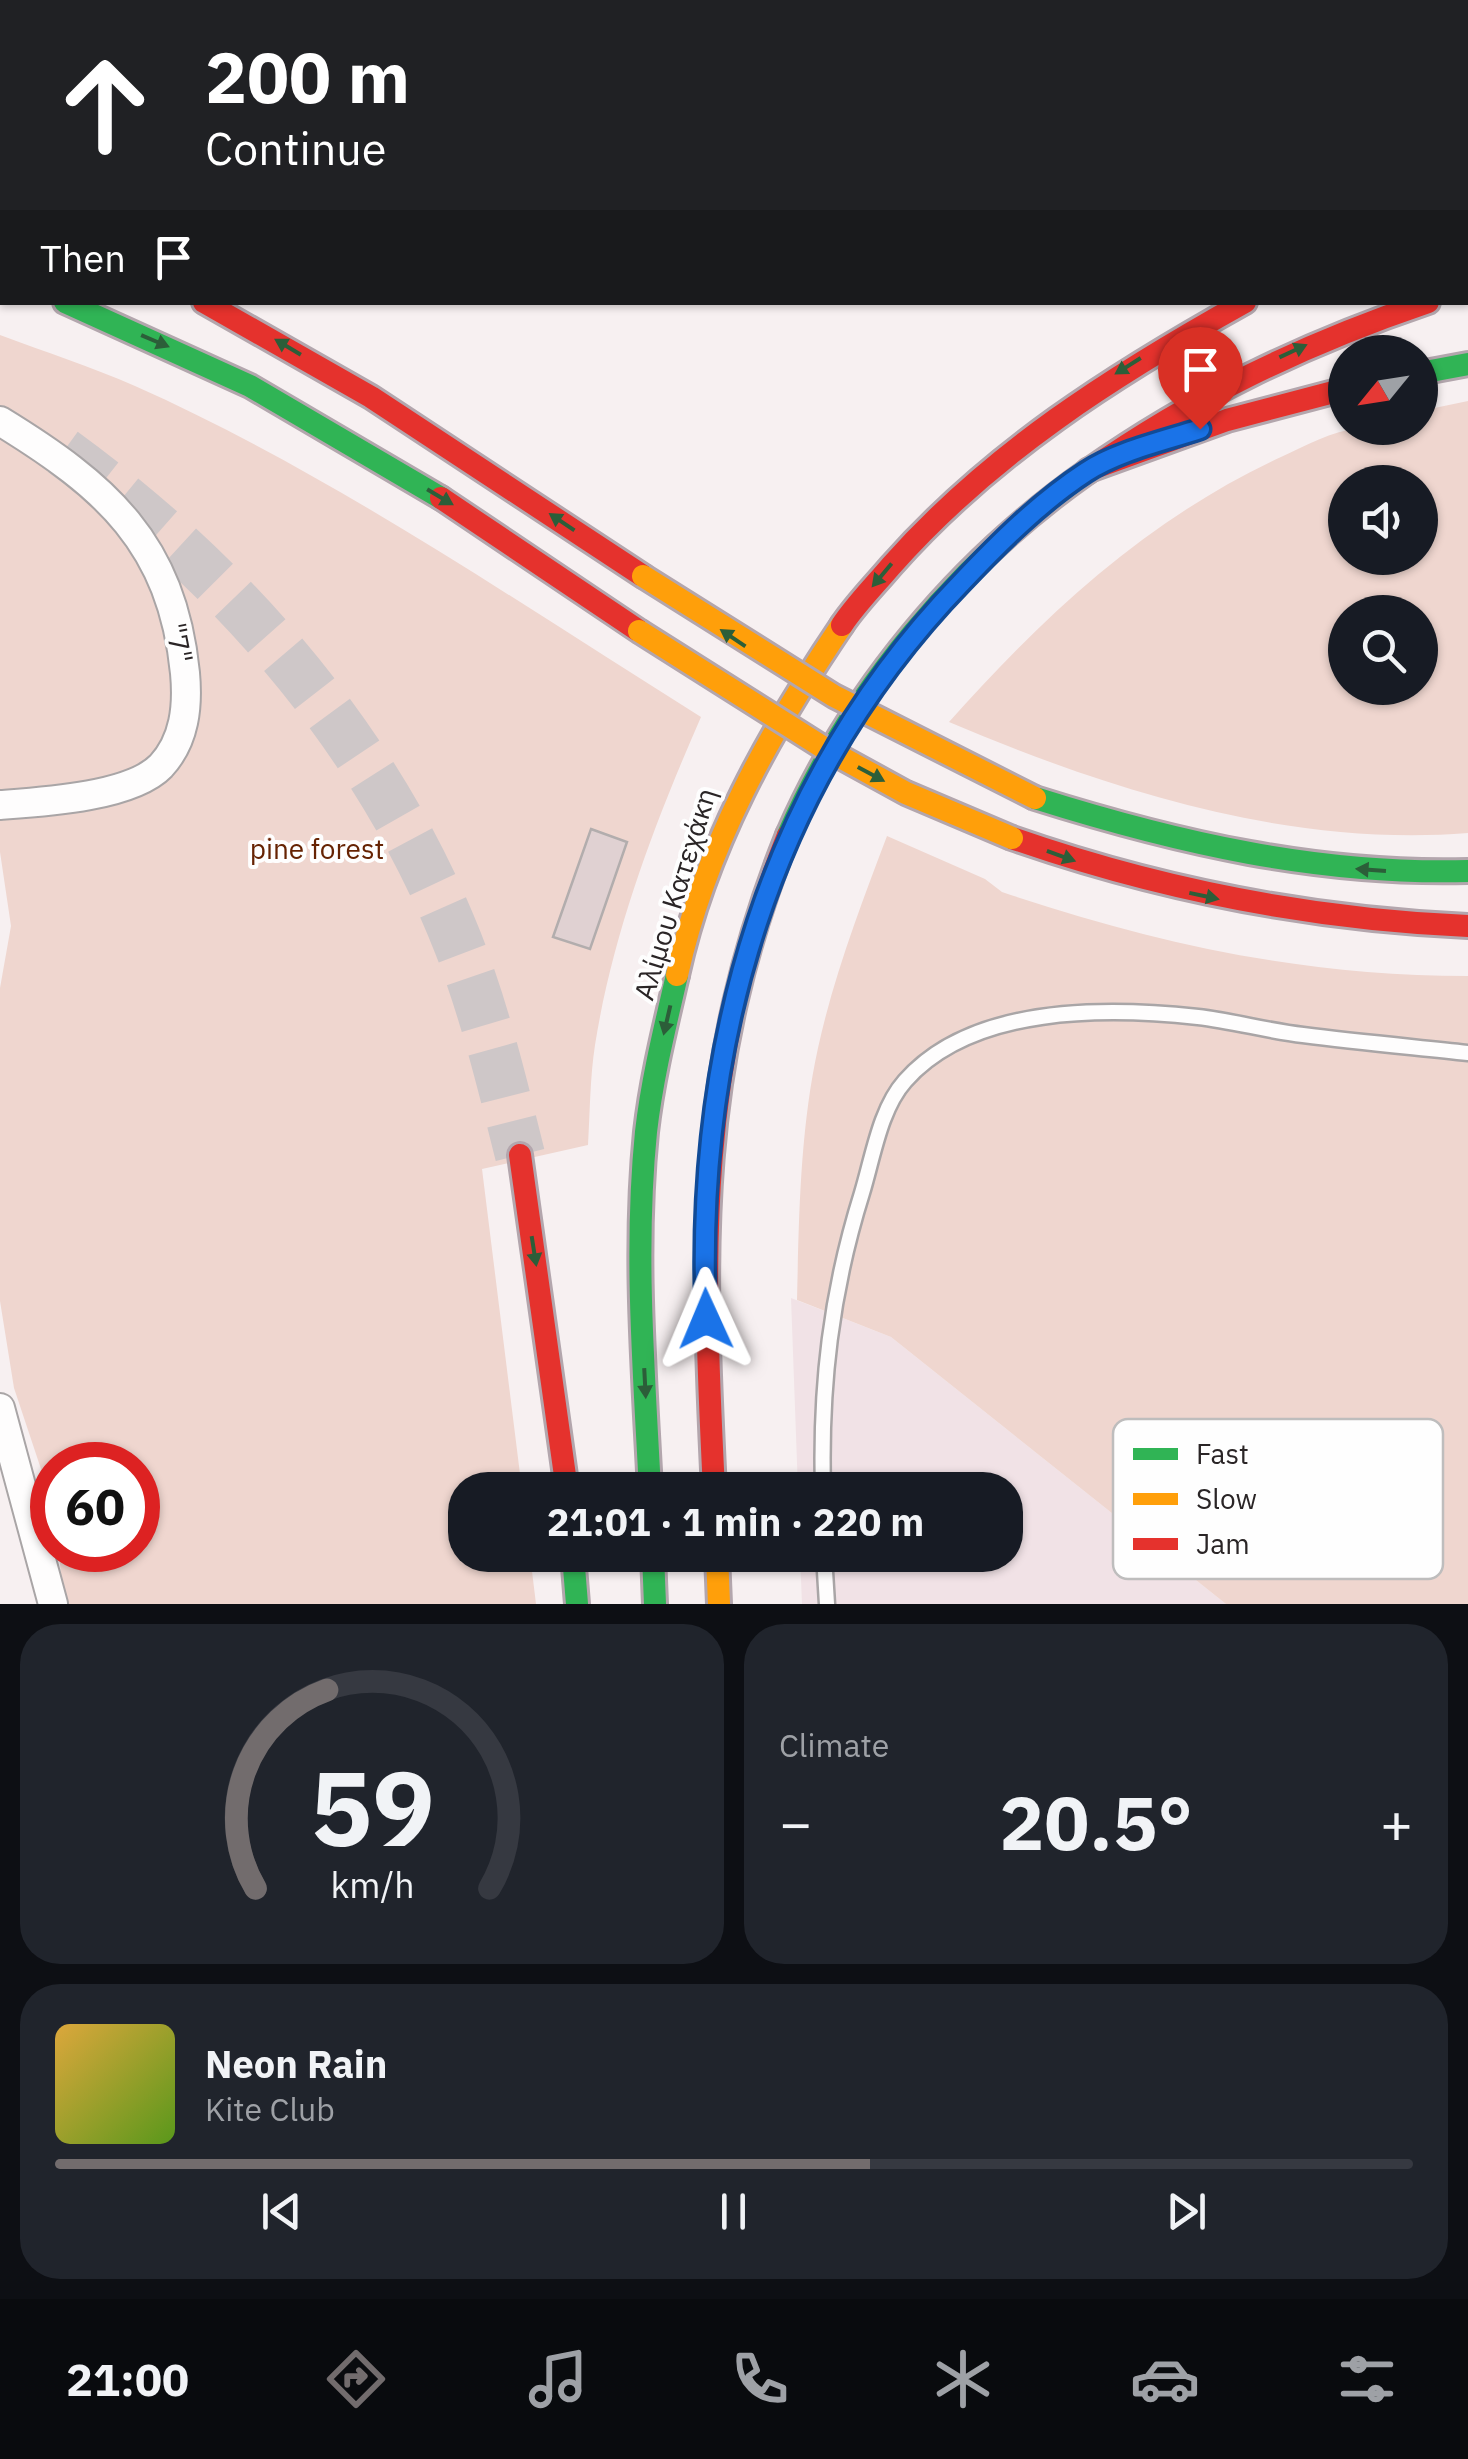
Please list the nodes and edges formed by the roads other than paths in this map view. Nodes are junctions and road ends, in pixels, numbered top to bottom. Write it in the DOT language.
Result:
graph roads {
  1 [pos="72,305"];
  2 [pos="209,305"];
  3 [pos="1239,305"];
  4 [pos="1418,305"];
  5 [pos="1468,364"];
  6 [pos="1438,369"];
  7 [pos="1328,393"];
  8 [pos="0,421"];
  9 [pos="1089,470"];
  10 [pos="0,805"];
  11 [pos="1468,871"];
  12 [pos="1468,926"];
  13 [pos="1468,1053"];
  14 [pos="520,1155"];
  15 [pos="0,1408"];
  16 [pos="564,1472"];
  17 [pos="649,1472"];
  18 [pos="713,1472"];
  19 [pos="822,1472"];
  20 [pos="575,1572"];
  21 [pos="654,1572"];
  22 [pos="718,1572"];
  23 [pos="825,1572"];
  24 [pos="53,1604"];
  25 [pos="578,1604"];
  26 [pos="656,1604"];
  27 [pos="719,1604"];
  28 [pos="826,1604"];
  1 -- 12 [label="main road, one-way, bridge"];
  11 -- 2 [label="main road, one-way, bridge"];
  3 -- 17 [label="main road, Αλίμου Κατεχάκη, one-way"];
  9 -- 4 [label="main road, one-way"];
  5 -- 6 [label="main road"];
  7 -- 9 [label="main road"];
  8 -- 10 [label="street, \"7\""];
  9 -- 18 [label="main road"];
  13 -- 19 [label="lane"];
  14 -- 16 [label="main road, one-way"];
  15 -- 24 [label="street"];
  20 -- 25 [label="main road"];
  21 -- 26 [label="main road"];
  22 -- 27 [label="main road"];
  23 -- 28 [label="lane"];
}
